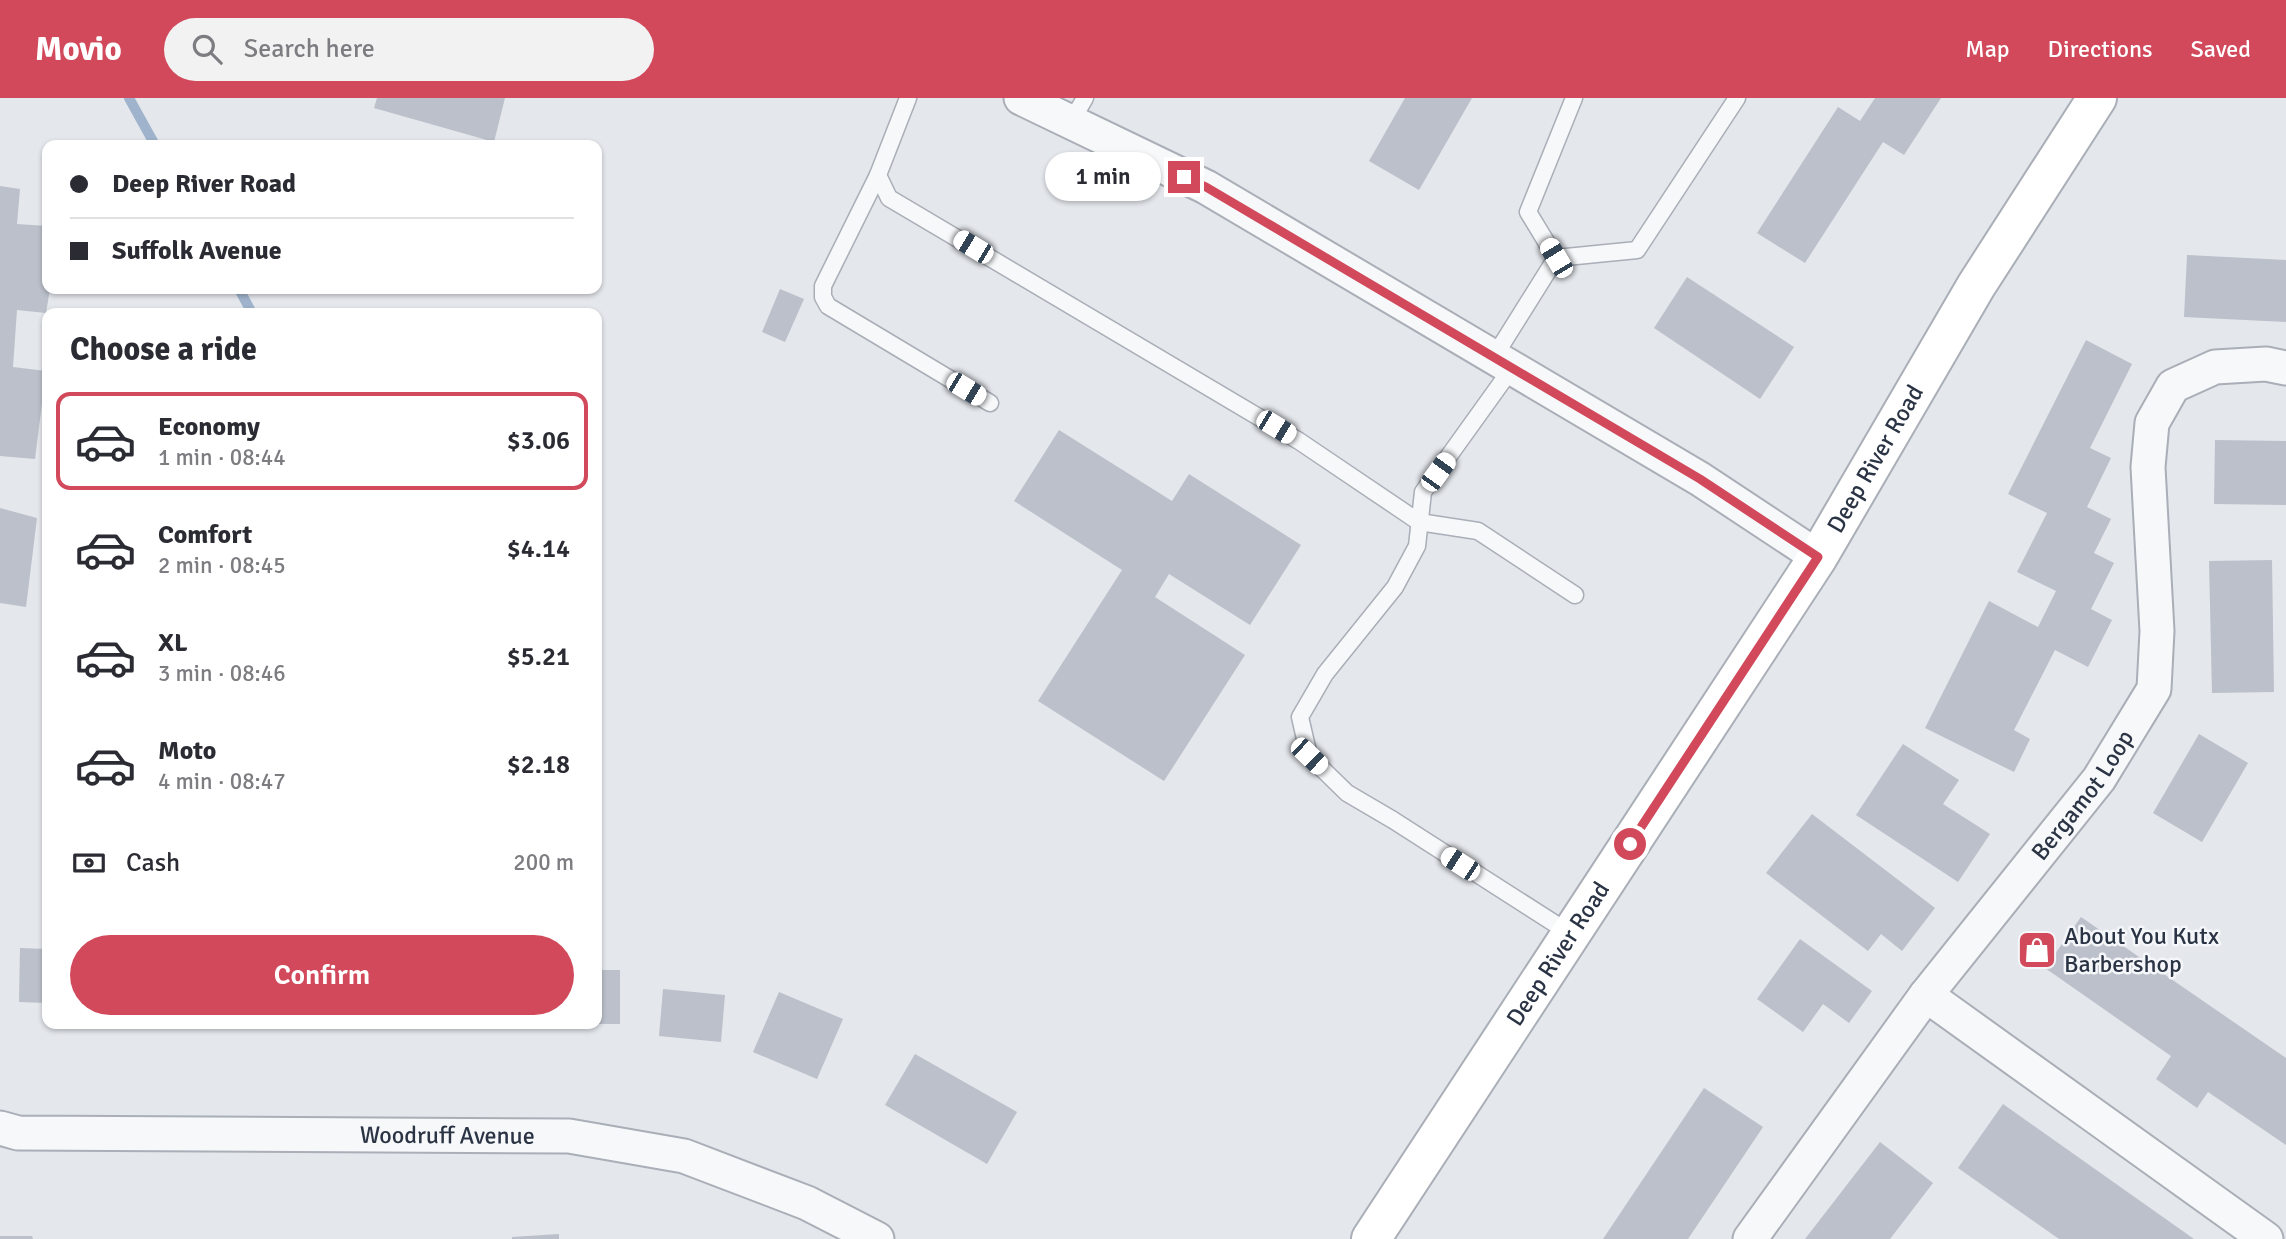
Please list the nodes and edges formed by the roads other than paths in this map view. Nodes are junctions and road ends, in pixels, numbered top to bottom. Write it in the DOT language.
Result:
graph roads {
  1 [pos="908,98"];
  2 [pos="1021,98"];
  3 [pos="1574,98"];
  4 [pos="1737,98"];
  5 [pos="2097,98"];
  6 [pos="1078,110"];
  7 [pos="878,175"];
  8 [pos="1556,258"];
  9 [pos="1503,363"];
  10 [pos="2286,368"];
  11 [pos="990,403"];
  12 [pos="1419,522"];
  13 [pos="1818,557"];
  14 [pos="1575,595"];
  15 [pos="1571,934"];
  16 [pos="1926,995"];
  17 [pos="0,1128"];
  18 [pos="1377,1237"];
  19 [pos="877,1239"];
  20 [pos="1750,1239"];
  21 [pos="2266,1239"];
  1 -- 7 [label="lane"];
  2 -- 6 [label="street"];
  3 -- 8 [label="lane"];
  4 -- 8 [label="lane"];
  5 -- 13 [label="street, Deep River Road"];
  6 -- 9 [label="street"];
  7 -- 11 [label="lane"];
  7 -- 12 [label="lane"];
  8 -- 9 [label="lane"];
  9 -- 12 [label="lane"];
  9 -- 13 [label="street"];
  10 -- 16 [label="street, Bergamot Loop"];
  12 -- 14 [label="lane"];
  12 -- 15 [label="lane"];
  13 -- 15 [label="street, Deep River Road"];
  15 -- 18 [label="street, Deep River Road"];
  16 -- 20 [label="street, Bergamot Loop"];
  16 -- 21 [label="street"];
  17 -- 19 [label="street, Woodruff Avenue"];
}
